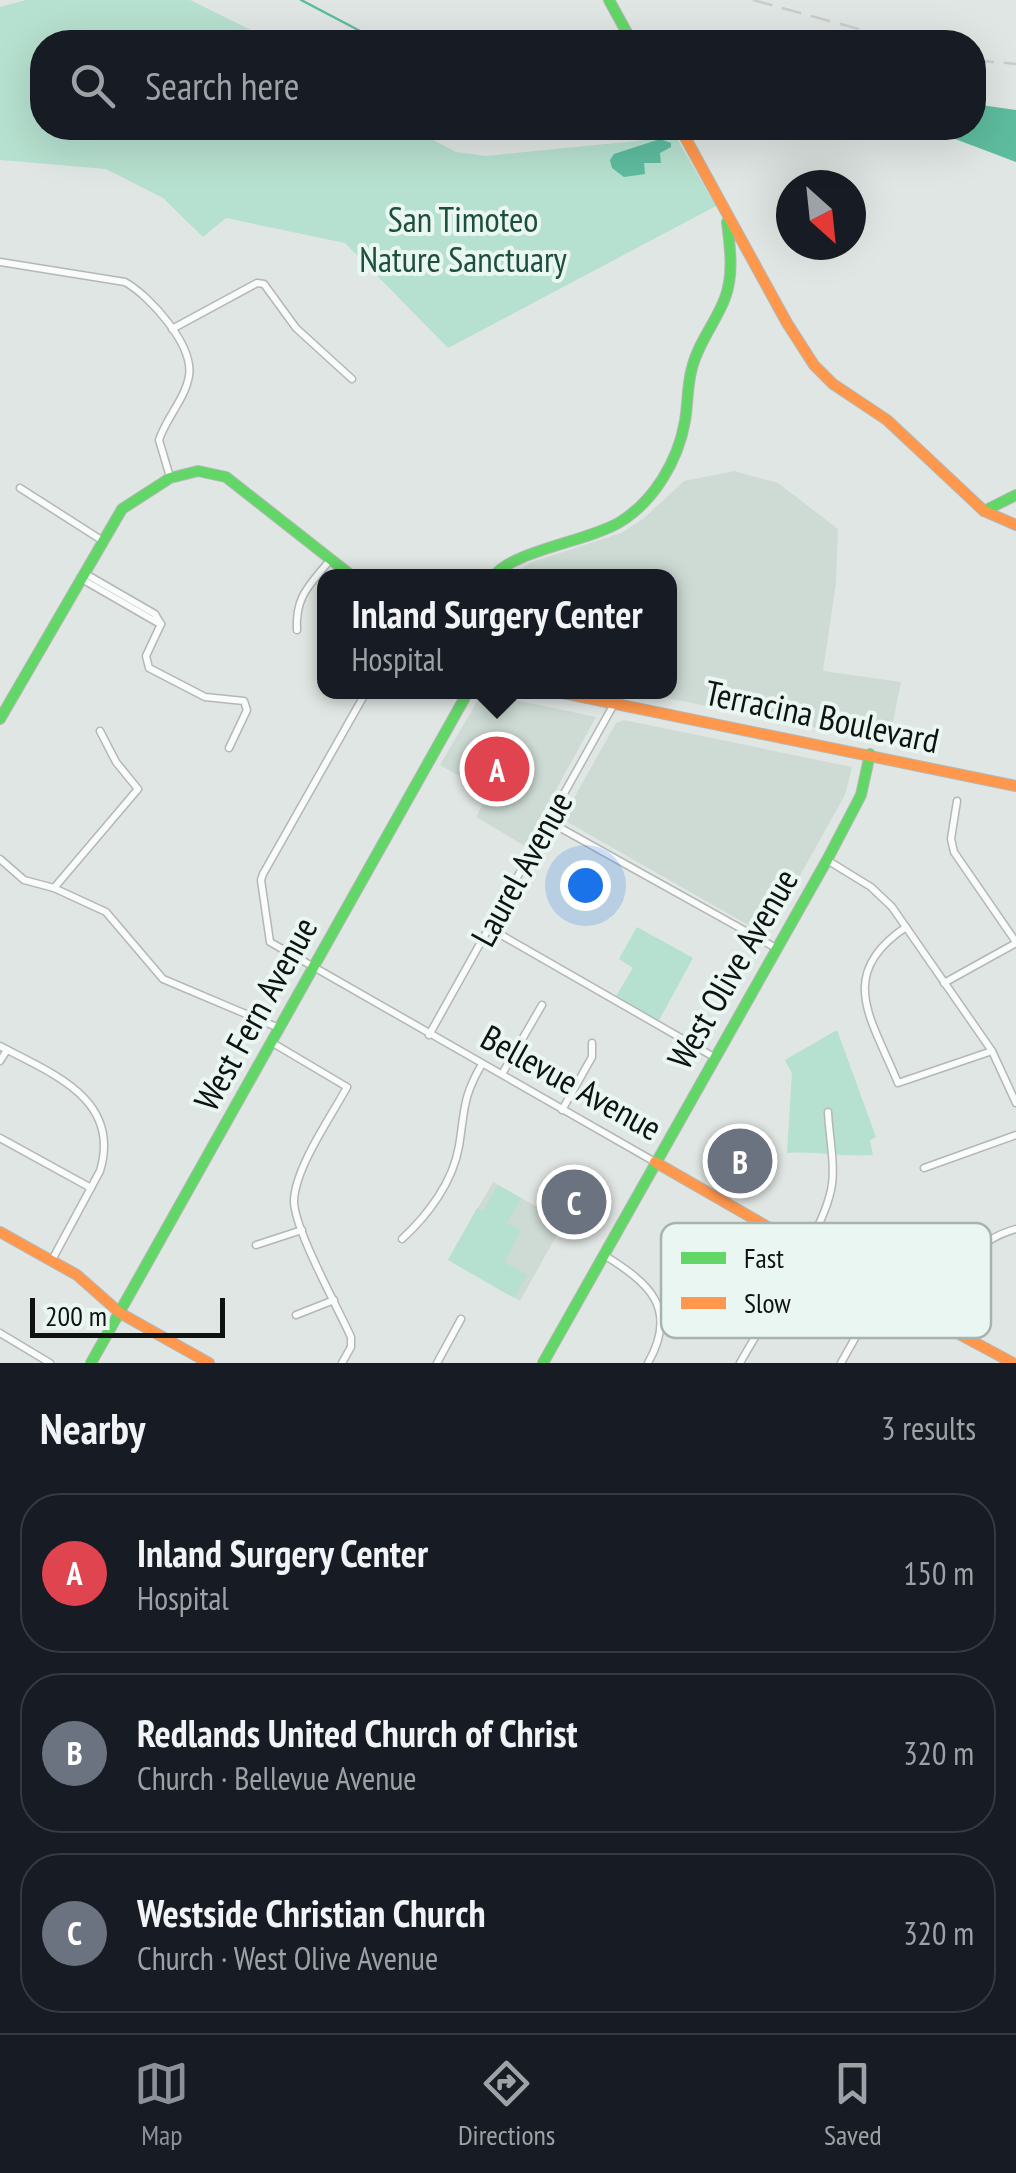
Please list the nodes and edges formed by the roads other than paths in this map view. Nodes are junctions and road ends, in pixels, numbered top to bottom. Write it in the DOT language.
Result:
graph roads {
  1 [pos="612,0"];
  2 [pos="628,30"];
  3 [pos="686,140"];
  4 [pos="727,215"];
  5 [pos="0,262"];
  6 [pos="172,329"];
  7 [pos="352,379"];
  8 [pos="170,477"];
  9 [pos="20,488"];
  10 [pos="1016,495"];
  11 [pos="984,512"];
  12 [pos="1016,526"];
  13 [pos="103,541"];
  14 [pos="330,560"];
  15 [pos="323,569"];
  16 [pos="342,569"];
  17 [pos="499,569"];
  18 [pos="82,576"];
  19 [pos="317,578"];
  20 [pos="298,630"];
  21 [pos="362,699"];
  22 [pos="464,699"];
  23 [pos="594,699"];
  24 [pos="614,703"];
  25 [pos="0,717"];
  26 [pos="100,731"];
  27 [pos="228,748"];
  28 [pos="870,754"];
  29 [pos="1016,786"];
  30 [pos="957,801"];
  31 [pos="548,821"];
  32 [pos="0,860"];
  33 [pos="827,860"];
  34 [pos="54,888"];
  35 [pos="906,926"];
  36 [pos="489,928"];
  37 [pos="1016,942"];
  38 [pos="776,948"];
  39 [pos="312,968"];
  40 [pos="944,983"];
  41 [pos="542,1006"];
  42 [pos="279,1028"];
  43 [pos="429,1035"];
  44 [pos="272,1042"];
  45 [pos="592,1043"];
  46 [pos="4,1048"];
  47 [pos="992,1051"];
  48 [pos="714,1057"];
  49 [pos="0,1062"];
  50 [pos="482,1064"];
  51 [pos="502,1074"];
  52 [pos="1016,1103"];
  53 [pos="562,1110"];
  54 [pos="828,1112"];
  55 [pos="1016,1135"];
  56 [pos="0,1138"];
  57 [pos="655,1162"];
  58 [pos="924,1168"];
  59 [pos="91,1188"];
  60 [pos="762,1223"];
  61 [pos="817,1223"];
  62 [pos="1016,1229"];
  63 [pos="302,1230"];
  64 [pos="0,1232"];
  65 [pos="991,1238"];
  66 [pos="402,1239"];
  67 [pos="256,1245"];
  68 [pos="604,1254"];
  69 [pos="52,1260"];
  70 [pos="334,1300"];
  71 [pos="120,1312"];
  72 [pos="296,1315"];
  73 [pos="461,1319"];
  74 [pos="661,1325"];
  75 [pos="661,1332"];
  76 [pos="0,1333"];
  77 [pos="754,1338"];
  78 [pos="855,1338"];
  79 [pos="966,1338"];
  80 [pos="50,1363"];
  81 [pos="91,1363"];
  82 [pos="209,1363"];
  83 [pos="342,1363"];
  84 [pos="437,1363"];
  85 [pos="542,1363"];
  86 [pos="648,1363"];
  87 [pos="740,1363"];
  88 [pos="841,1363"];
  89 [pos="1012,1363"];
  1 -- 2 [label="street"];
  3 -- 4 [label="street"];
  4 -- 11 [label="street"];
  4 -- 17 [label="street"];
  5 -- 6 [label="street"];
  6 -- 7 [label="street"];
  6 -- 8 [label="street"];
  8 -- 13 [label="street"];
  8 -- 14 [label="street"];
  9 -- 13 [label="street"];
  10 -- 11 [label="street"];
  11 -- 12 [label="street"];
  13 -- 18 [label="street"];
  14 -- 15 [label="street"];
  14 -- 16 [label="street"];
  18 -- 25 [label="street"];
  18 -- 27 [label="street"];
  19 -- 20 [label="street"];
  21 -- 39 [label="street, Bellevue Avenue"];
  22 -- 39 [label="street, West Fern Avenue"];
  23 -- 24 [label="street, Terracina Boulevard"];
  24 -- 28 [label="street, Terracina Boulevard"];
  24 -- 31 [label="street, Laurel Avenue"];
  26 -- 34 [label="street"];
  28 -- 29 [label="street, Terracina Boulevard"];
  28 -- 33 [label="street, West Olive Avenue"];
  30 -- 37 [label="street"];
  31 -- 36 [label="street, Laurel Avenue"];
  31 -- 38 [label="street"];
  32 -- 34 [label="street"];
  33 -- 35 [label="street"];
  33 -- 38 [label="street, West Olive Avenue"];
  34 -- 42 [label="street"];
  35 -- 40 [label="street"];
  35 -- 47 [label="street"];
  36 -- 43 [label="street, Laurel Avenue"];
  36 -- 48 [label="street"];
  37 -- 40 [label="street"];
  38 -- 48 [label="street, West Olive Avenue"];
  39 -- 42 [label="street, West Fern Avenue"];
  39 -- 43 [label="street, Bellevue Avenue"];
  40 -- 47 [label="street"];
  41 -- 51 [label="street"];
  42 -- 44 [label="street, West Fern Avenue"];
  43 -- 50 [label="street, Bellevue Avenue"];
  44 -- 63 [label="street"];
  44 -- 71 [label="street, West Fern Avenue"];
  45 -- 53 [label="street"];
  46 -- 49 [label="street"];
  46 -- 59 [label="street"];
  47 -- 52 [label="street"];
  48 -- 57 [label="street, West Olive Avenue"];
  50 -- 51 [label="street, Bellevue Avenue"];
  50 -- 66 [label="street"];
  51 -- 53 [label="street, Bellevue Avenue"];
  53 -- 57 [label="street, Bellevue Avenue"];
  54 -- 61 [label="street"];
  55 -- 58 [label="street"];
  56 -- 59 [label="street"];
  57 -- 60 [label="street, Bellevue Avenue"];
  57 -- 68 [label="street, West Olive Avenue"];
  59 -- 69 [label="street"];
  62 -- 65 [label="street"];
  63 -- 67 [label="street"];
  63 -- 70 [label="street"];
  64 -- 69 [label="street"];
  68 -- 74 [label="street"];
  68 -- 85 [label="street, West Olive Avenue"];
  69 -- 71 [label="street"];
  70 -- 72 [label="street"];
  70 -- 83 [label="street"];
  71 -- 81 [label="street, West Fern Avenue"];
  71 -- 82 [label="street"];
  73 -- 84 [label="street"];
  75 -- 86 [label="street"];
  76 -- 80 [label="street"];
  77 -- 87 [label="street"];
  78 -- 88 [label="street"];
  79 -- 89 [label="street, Bellevue Avenue"];
}
